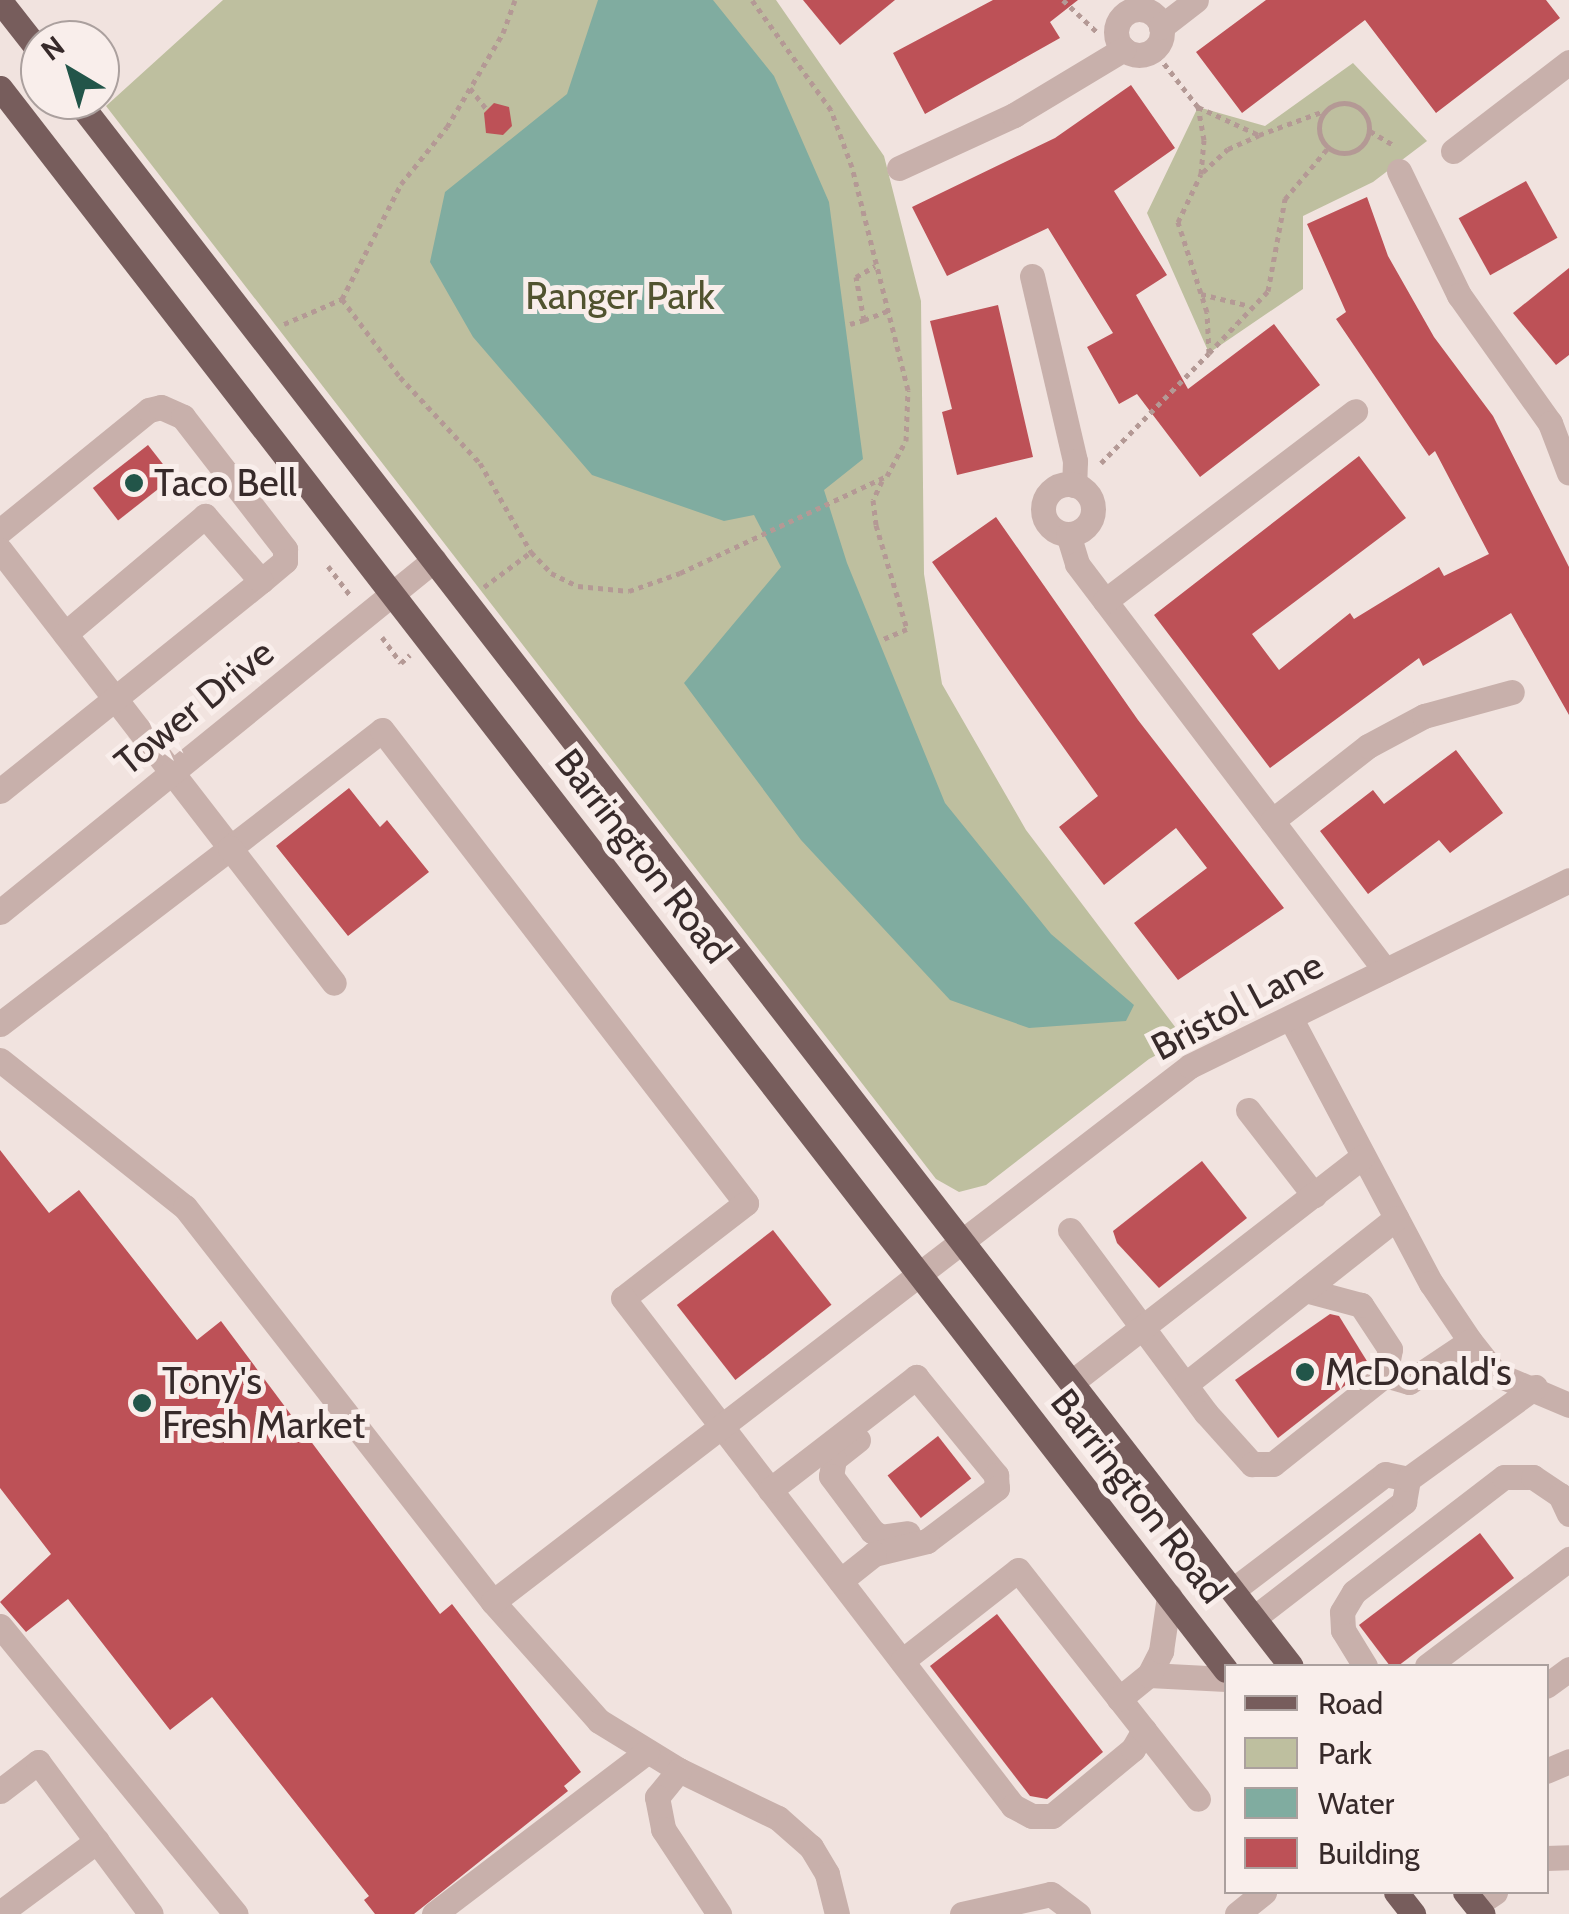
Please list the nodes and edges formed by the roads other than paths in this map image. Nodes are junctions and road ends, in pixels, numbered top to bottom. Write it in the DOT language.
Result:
graph roads {
  1 [pos="1196,0"];
  2 [pos="0,1"];
  3 [pos="20,26"];
  4 [pos="1157,38"];
  5 [pos="1121,45"];
  6 [pos="1569,62"];
  7 [pos="0,88"];
  8 [pos="93,120"];
  9 [pos="1453,152"];
  10 [pos="899,168"];
  11 [pos="1399,171"];
  12 [pos="1032,276"];
  13 [pos="1354,411"];
  14 [pos="1563,438"];
  15 [pos="1569,473"];
  16 [pos="1074,485"];
  17 [pos="0,531"];
  18 [pos="1068,534"];
  19 [pos="0,550"];
  20 [pos="434,560"];
  21 [pos="261,581"];
  22 [pos="393,593"];
  23 [pos="1104,601"];
  24 [pos="65,634"];
  25 [pos="1512,692"];
  26 [pos="116,700"];
  27 [pos="173,774"];
  28 [pos="0,791"];
  29 [pos="1272,822"];
  30 [pos="230,848"];
  31 [pos="1569,880"];
  32 [pos="0,912"];
  33 [pos="1385,970"];
  34 [pos="334,983"];
  35 [pos="1290,1019"];
  36 [pos="0,1024"];
  37 [pos="0,1060"];
  38 [pos="1248,1110"];
  39 [pos="1363,1156"];
  40 [pos="1314,1195"];
  41 [pos="1396,1218"];
  42 [pos="1070,1230"];
  43 [pos="959,1240"];
  44 [pos="918,1273"];
  45 [pos="1305,1290"];
  46 [pos="1146,1326"];
  47 [pos="1470,1341"];
  48 [pos="1385,1374"];
  49 [pos="1072,1382"];
  50 [pos="1186,1384"];
  51 [pos="1535,1387"];
  52 [pos="1569,1404"];
  53 [pos="871,1411"];
  54 [pos="721,1426"];
  55 [pos="803,1464"];
  56 [pos="992,1471"];
  57 [pos="1408,1479"];
  58 [pos="770,1490"];
  59 [pos="1569,1514"];
  60 [pos="874,1554"];
  61 [pos="1569,1559"];
  62 [pos="840,1581"];
  63 [pos="1232,1590"];
  64 [pos="1169,1596"];
  65 [pos="493,1602"];
  66 [pos="1254,1618"];
  67 [pos="0,1626"];
  68 [pos="902,1661"];
  69 [pos="1290,1664"];
  70 [pos="1364,1664"];
  71 [pos="1430,1664"];
  72 [pos="1224,1667"];
  73 [pos="1149,1675"];
  74 [pos="1224,1679"];
  75 [pos="1119,1698"];
  76 [pos="1144,1730"];
  77 [pos="647,1752"];
  78 [pos="678,1770"];
  79 [pos="0,1790"];
  80 [pos="1198,1799"];
  81 [pos="97,1841"];
  82 [pos="1262,1894"];
  83 [pos="1398,1894"];
  84 [pos="0,1913"];
  85 [pos="151,1914"];
  86 [pos="236,1914"];
  87 [pos="434,1914"];
  88 [pos="719,1914"];
  89 [pos="837,1914"];
  90 [pos="962,1914"];
  91 [pos="1078,1914"];
  92 [pos="1237,1914"];
  93 [pos="1414,1914"];
  1 -- 4 [label="street"];
  2 -- 3 [label="main road"];
  4 -- 5 [label="street"];
  4 -- 5 [label="street"];
  5 -- 10 [label="street"];
  6 -- 9 [label="street"];
  7 -- 22 [label="main road, Barrington Road"];
  8 -- 20 [label="main road, Barrington Road"];
  11 -- 14 [label="street"];
  12 -- 16 [label="street"];
  13 -- 23 [label="street"];
  14 -- 15 [label="street"];
  16 -- 18 [label="street"];
  16 -- 18 [label="street"];
  17 -- 21 [label="street"];
  18 -- 23 [label="street"];
  19 -- 24 [label="street"];
  20 -- 22 [label="street, Tower Drive"];
  20 -- 43 [label="main road, Barrington Road"];
  21 -- 24 [label="street"];
  21 -- 26 [label="street"];
  22 -- 27 [label="street, Tower Drive"];
  22 -- 44 [label="main road, Barrington Road"];
  23 -- 29 [label="street"];
  24 -- 26 [label="street"];
  25 -- 29 [label="street"];
  26 -- 27 [label="street"];
  26 -- 28 [label="street"];
  27 -- 30 [label="street"];
  27 -- 32 [label="street, Tower Drive"];
  29 -- 33 [label="street"];
  30 -- 34 [label="street"];
  30 -- 36 [label="street"];
  30 -- 54 [label="street"];
  31 -- 33 [label="street, Bristol Lane"];
  33 -- 35 [label="street, Bristol Lane"];
  35 -- 39 [label="street"];
  35 -- 43 [label="street, Bristol Lane"];
  37 -- 65 [label="street"];
  38 -- 40 [label="street"];
  39 -- 40 [label="street"];
  39 -- 41 [label="street"];
  40 -- 46 [label="street"];
  41 -- 45 [label="street"];
  41 -- 47 [label="street"];
  42 -- 46 [label="street"];
  43 -- 44 [label="street, Bristol Lane"];
  43 -- 49 [label="main road, Barrington Road"];
  44 -- 54 [label="street, Bristol Lane"];
  44 -- 64 [label="main road, Barrington Road"];
  45 -- 48 [label="street"];
  45 -- 50 [label="street"];
  46 -- 49 [label="street"];
  46 -- 50 [label="street"];
  47 -- 48 [label="street"];
  47 -- 51 [label="street"];
  48 -- 50 [label="street"];
  49 -- 63 [label="main road, Barrington Road"];
  51 -- 52 [label="street"];
  51 -- 57 [label="street"];
  53 -- 55 [label="street"];
  53 -- 56 [label="street"];
  53 -- 56 [label="street"];
  54 -- 58 [label="street"];
  54 -- 65 [label="street, Bristol Lane"];
  55 -- 58 [label="street"];
  55 -- 60 [label="street"];
  56 -- 60 [label="street"];
  57 -- 63 [label="street"];
  57 -- 66 [label="street"];
  58 -- 62 [label="street"];
  59 -- 70 [label="street"];
  60 -- 62 [label="street"];
  61 -- 71 [label="street"];
  62 -- 68 [label="street"];
  63 -- 66 [label="main road, Barrington Road"];
  64 -- 72 [label="main road, Barrington Road"];
  64 -- 73 [label="street"];
  65 -- 77 [label="street"];
  66 -- 69 [label="main road, Barrington Road"];
  67 -- 86 [label="street"];
  68 -- 75 [label="street"];
  68 -- 76 [label="street"];
  73 -- 74 [label="street"];
  73 -- 75 [label="street"];
  75 -- 76 [label="street"];
  76 -- 80 [label="street"];
  77 -- 78 [label="street"];
  77 -- 87 [label="street"];
  78 -- 88 [label="street"];
  78 -- 89 [label="street"];
  79 -- 81 [label="street"];
  81 -- 84 [label="street"];
  81 -- 85 [label="street"];
  82 -- 92 [label="street"];
  83 -- 93 [label="main road"];
  90 -- 91 [label="street"];
}
